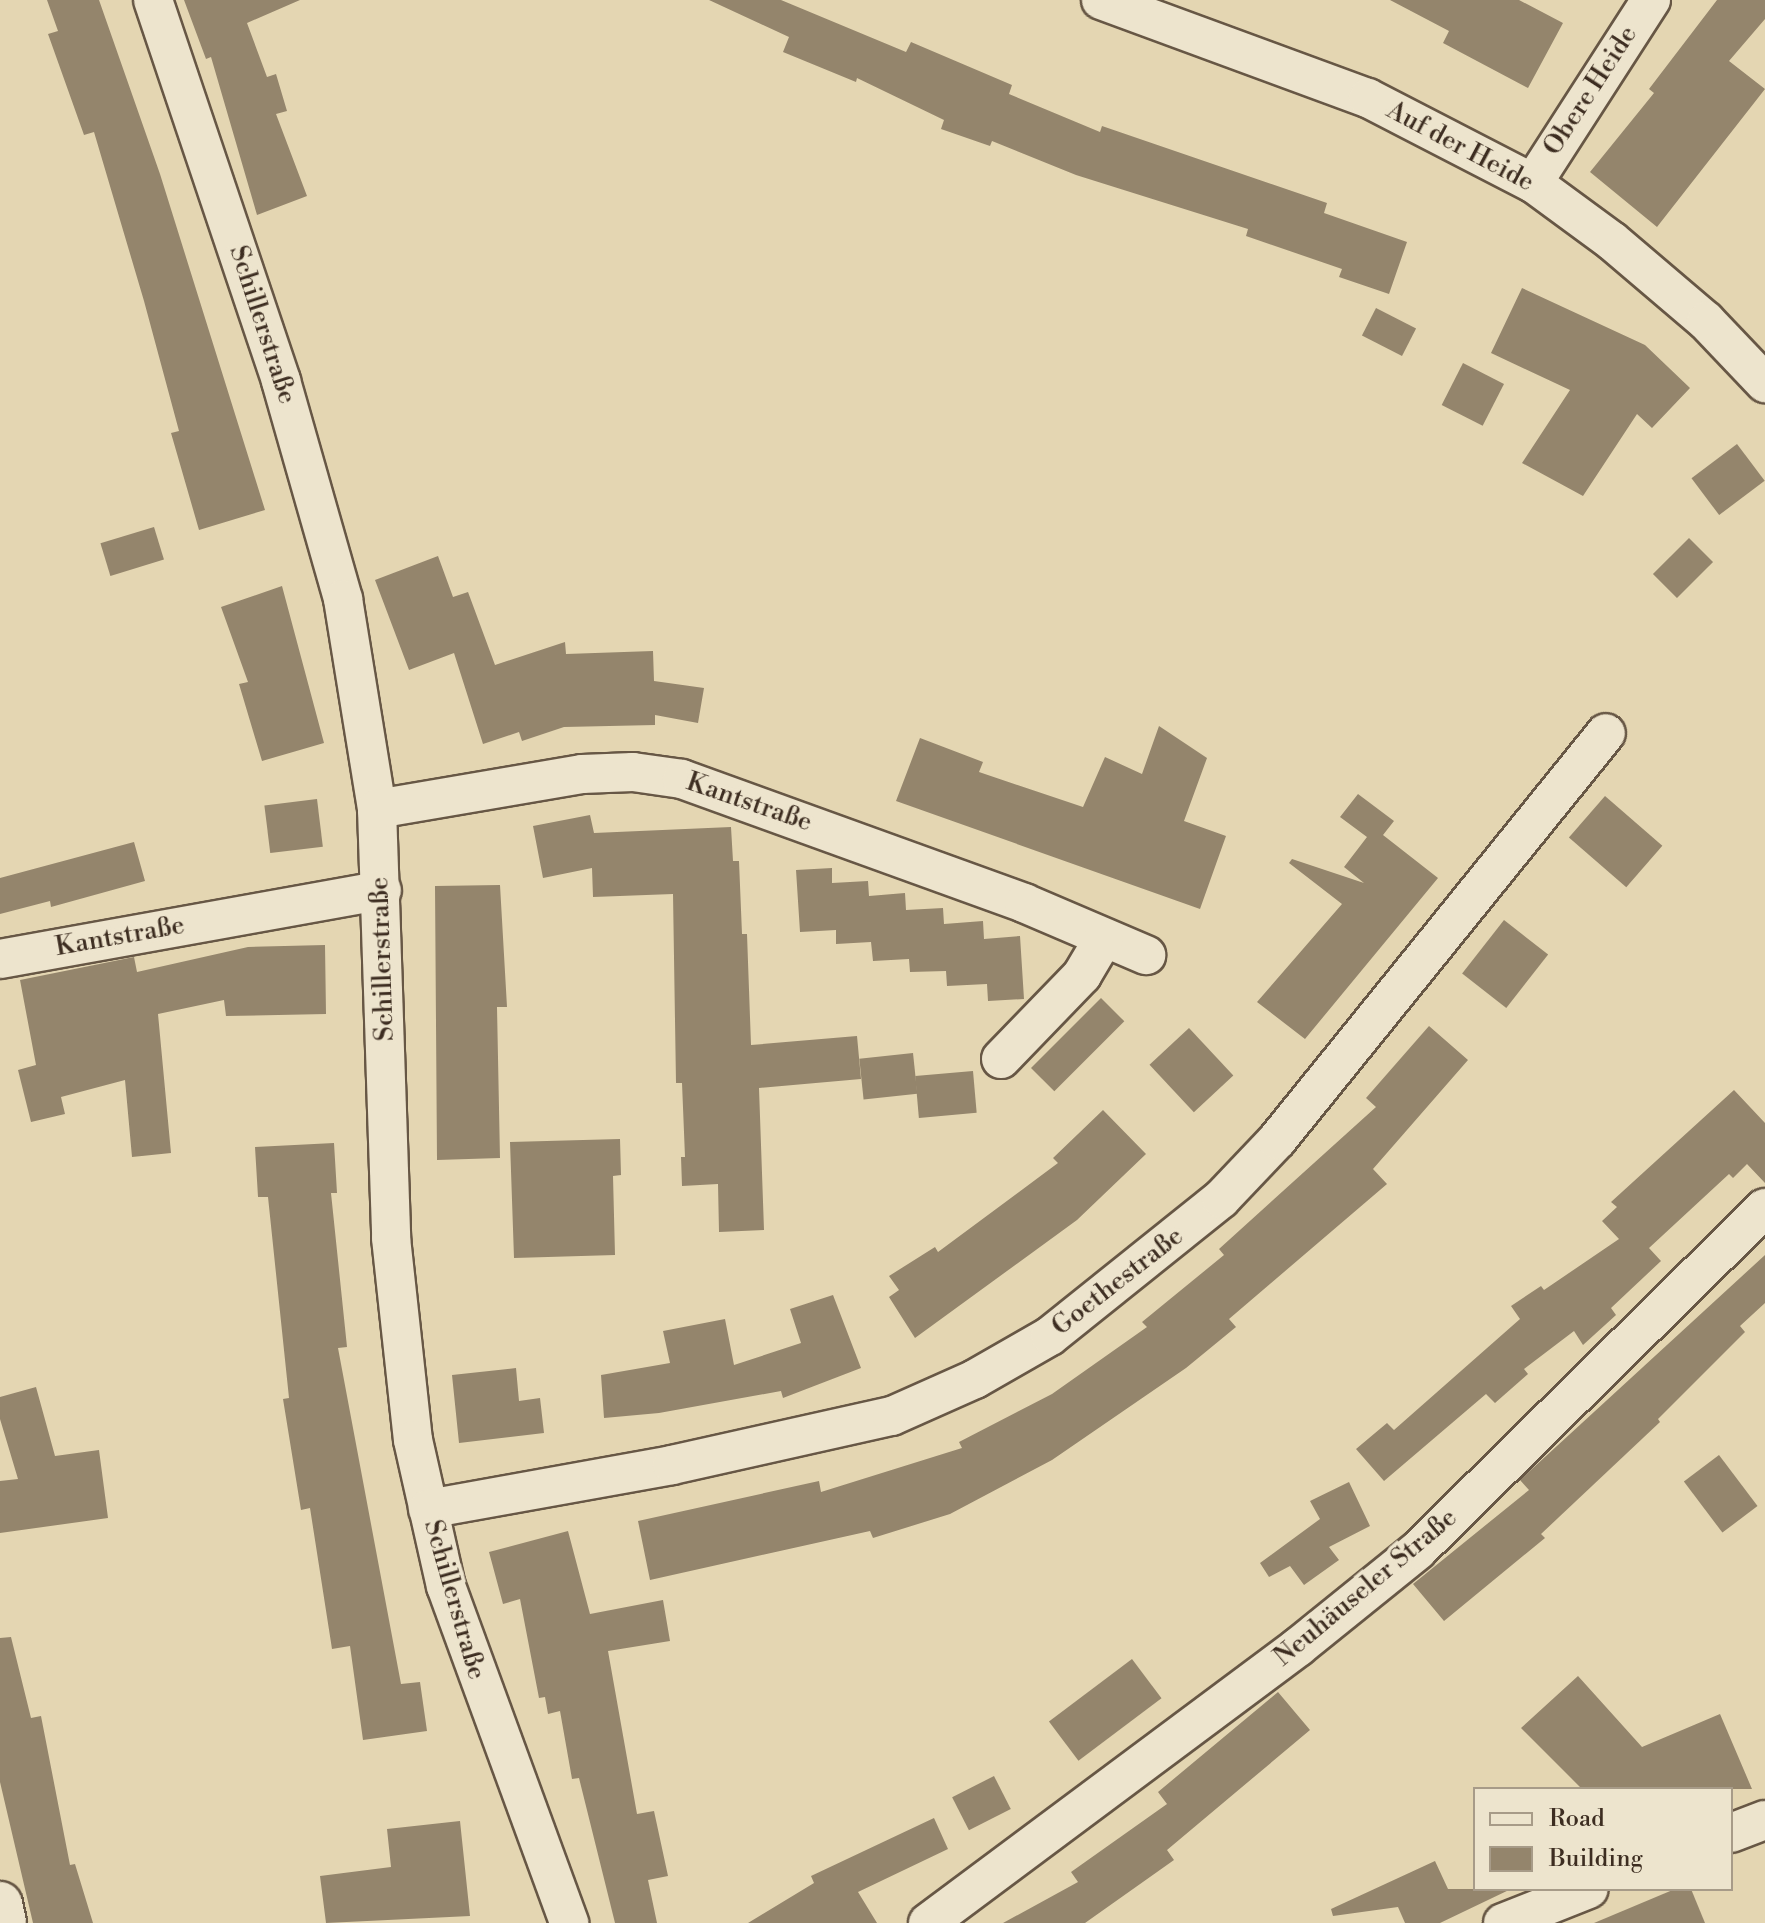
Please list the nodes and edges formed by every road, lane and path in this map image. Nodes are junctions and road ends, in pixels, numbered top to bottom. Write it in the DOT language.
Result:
graph roads {
  1 [pos="153,0"];
  2 [pos="1651,0"];
  3 [pos="1106,1"];
  4 [pos="1533,183"];
  5 [pos="1765,383"];
  6 [pos="1606,733"];
  7 [pos="377,809"];
  8 [pos="382,890"];
  9 [pos="1104,938"];
  10 [pos="1146,955"];
  11 [pos="0,959"];
  12 [pos="1001,1059"];
  13 [pos="1765,1208"];
  14 [pos="428,1509"];
  15 [pos="1765,1820"];
  16 [pos="1733,1832"];
  17 [pos="1584,1891"];
  18 [pos="0,1904"];
  19 [pos="4,1923"];
  20 [pos="569,1923"];
  21 [pos="928,1923"];
  22 [pos="1503,1923"];
  1 -- 7 [label="street, Schillerstraße"];
  2 -- 4 [label="street, Obere Heide"];
  3 -- 4 [label="street, Auf der Heide"];
  4 -- 5 [label="street, Auf der Heide"];
  6 -- 14 [label="street, Goethestraße"];
  7 -- 8 [label="street, Schillerstraße"];
  7 -- 9 [label="street, Kantstraße"];
  8 -- 11 [label="street, Kantstraße"];
  8 -- 14 [label="street, Schillerstraße"];
  9 -- 10 [label="street, Kantstraße"];
  9 -- 12 [label="street"];
  13 -- 21 [label="street, Neuhäuseler Straße"];
  14 -- 20 [label="street, Schillerstraße"];
  15 -- 16 [label="street"];
  17 -- 22 [label="street"];
  18 -- 19 [label="street"];
}
